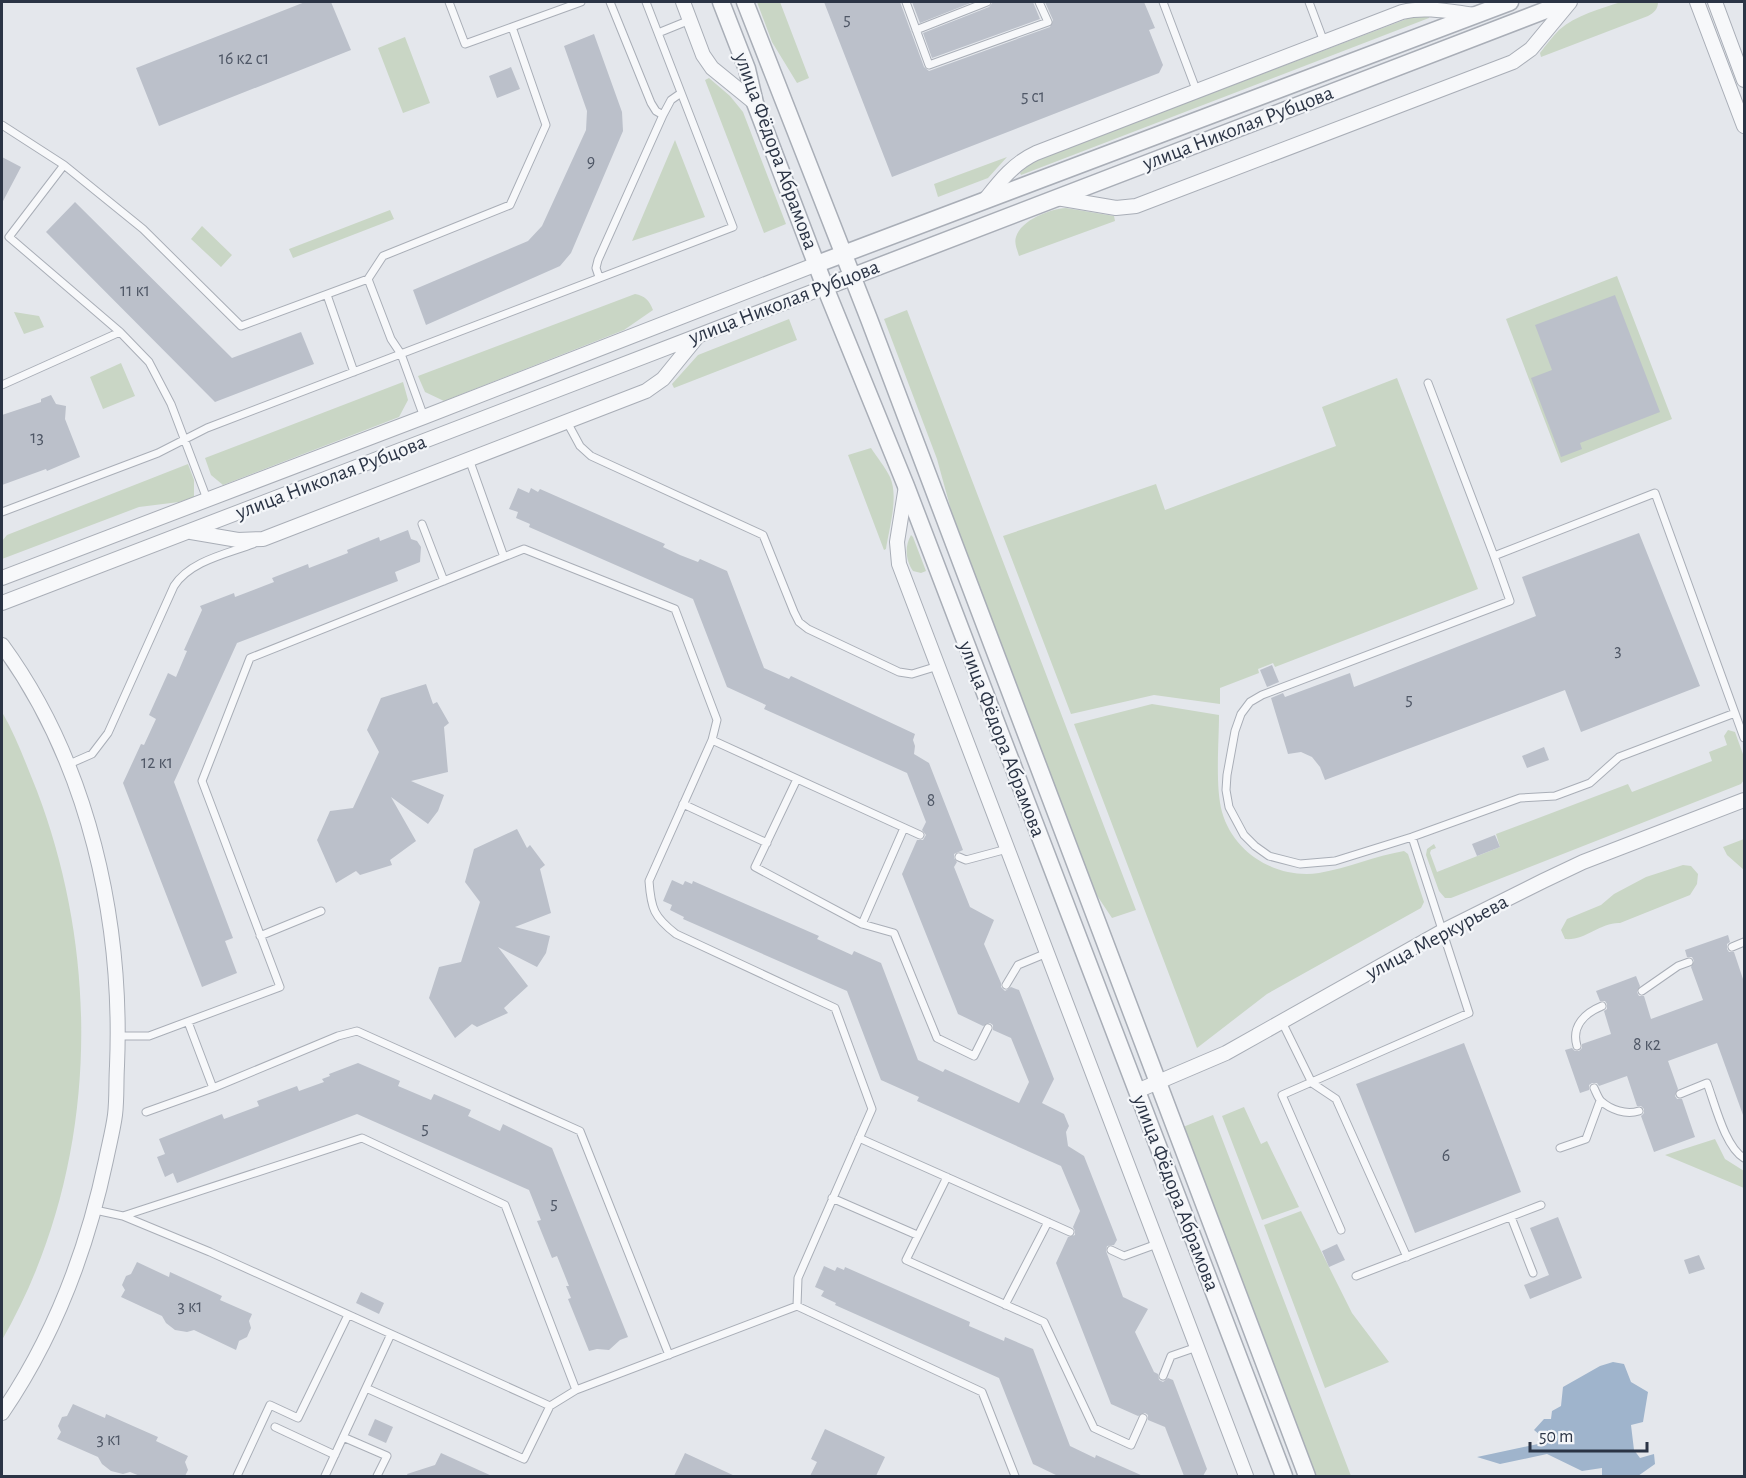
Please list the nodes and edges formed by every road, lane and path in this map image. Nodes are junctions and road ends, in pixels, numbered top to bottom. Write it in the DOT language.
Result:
graph roads {
  1 [pos="449,2"];
  2 [pos="581,2"];
  3 [pos="610,2"];
  4 [pos="646,2"];
  5 [pos="683,2"];
  6 [pos="721,2"];
  7 [pos="745,2"];
  8 [pos="906,2"];
  9 [pos="987,2"];
  10 [pos="1039,2"];
  11 [pos="1163,2"];
  12 [pos="1309,2"];
  13 [pos="1510,2"];
  14 [pos="1568,2"];
  15 [pos="1697,2"];
  16 [pos="1715,2"];
  17 [pos="1475,15"];
  18 [pos="690,20"];
  19 [pos="512,27"];
  20 [pos="916,30"];
  21 [pos="658,33"];
  22 [pos="1324,42"];
  23 [pos="1744,80"];
  24 [pos="1197,92"];
  25 [pos="681,93"];
  26 [pos="755,103"];
  27 [pos="663,115"];
  28 [pos="2,125"];
  29 [pos="1744,126"];
  30 [pos="64,165"];
  31 [pos="1057,198"];
  32 [pos="985,200"];
  33 [pos="2,232"];
  34 [pos="9,237"];
  35 [pos="842,255"];
  36 [pos="817,264"];
  37 [pos="599,277"];
  38 [pos="851,277"];
  39 [pos="368,279"];
  40 [pos="825,287"];
  41 [pos="327,295"];
  42 [pos="120,332"];
  43 [pos="700,334"];
  44 [pos="401,354"];
  45 [pos="354,372"];
  46 [pos="1428,383"];
  47 [pos="2,385"];
  48 [pos="424,417"];
  49 [pos="567,422"];
  50 [pos="185,440"];
  51 [pos="469,459"];
  52 [pos="906,486"];
  53 [pos="207,499"];
  54 [pos="2,512"];
  55 [pos="422,524"];
  56 [pos="189,532"];
  57 [pos="263,539"];
  58 [pos="1494,556"];
  59 [pos="504,557"];
  60 [pos="2,578"];
  61 [pos="444,581"];
  62 [pos="2,603"];
  63 [pos="2,645"];
  64 [pos="938,666"];
  65 [pos="1735,713"];
  66 [pos="1744,738"];
  67 [pos="712,740"];
  68 [pos="67,765"];
  69 [pos="796,779"];
  70 [pos="1744,800"];
  71 [pos="683,804"];
  72 [pos="904,828"];
  73 [pos="920,835"];
  74 [pos="1412,837"];
  75 [pos="767,843"];
  76 [pos="1007,849"];
  77 [pos="959,857"];
  78 [pos="321,911"];
  79 [pos="862,924"];
  80 [pos="1441,932"];
  81 [pos="260,936"];
  82 [pos="1744,942"];
  83 [pos="1732,946"];
  84 [pos="1047,953"];
  85 [pos="1689,962"];
  86 [pos="1006,985"];
  87 [pos="1642,992"];
  88 [pos="1602,1006"];
  89 [pos="188,1022"];
  90 [pos="1282,1022"];
  91 [pos="988,1028"];
  92 [pos="118,1036"];
  93 [pos="1577,1046"];
  94 [pos="1312,1083"];
  95 [pos="1157,1084"];
  96 [pos="213,1088"];
  97 [pos="1594,1088"];
  98 [pos="1137,1091"];
  99 [pos="1680,1094"];
  100 [pos="1600,1101"];
  101 [pos="1639,1111"];
  102 [pos="146,1112"];
  103 [pos="859,1138"];
  104 [pos="1560,1148"];
  105 [pos="1744,1158"];
  106 [pos="946,1177"];
  107 [pos="832,1198"];
  108 [pos="1541,1205"];
  109 [pos="95,1210"];
  110 [pos="123,1216"];
  111 [pos="1511,1216"];
  112 [pos="1048,1222"];
  113 [pos="1341,1230"];
  114 [pos="1070,1232"];
  115 [pos="917,1235"];
  116 [pos="1157,1244"];
  117 [pos="1111,1250"];
  118 [pos="1407,1257"];
  119 [pos="1533,1273"];
  120 [pos="1356,1276"];
  121 [pos="1005,1305"];
  122 [pos="797,1306"];
  123 [pos="348,1314"];
  124 [pos="391,1334"];
  125 [pos="1197,1347"];
  126 [pos="669,1355"];
  127 [pos="1163,1376"];
  128 [pos="366,1388"];
  129 [pos="576,1390"];
  130 [pos="550,1406"];
  131 [pos="2,1413"];
  132 [pos="1143,1418"];
  133 [pos="275,1427"];
  134 [pos="343,1437"];
  135 [pos="335,1455"];
  136 [pos="237,1476"];
  137 [pos="325,1476"];
  138 [pos="377,1476"];
  139 [pos="1015,1476"];
  140 [pos="1246,1476"];
  141 [pos="1284,1476"];
  142 [pos="1307,1476"];
  1 -- 19 [label="lane"];
  2 -- 19 [label="lane"];
  3 -- 27 [label="lane"];
  4 -- 21 [label="lane"];
  5 -- 18 [label="street"];
  6 -- 26 [label="street, улица Фёдора Абрамова"];
  7 -- 35 [label="street, улица Фёдора Абрамова"];
  8 -- 20 [label="lane"];
  9 -- 20 [label="lane"];
  10 -- 20 [label="lane"];
  11 -- 24 [label="lane"];
  12 -- 22 [label="lane"];
  13 -- 17 [label="street, улица Николая Рубцова"];
  14 -- 31 [label="street, улица Николая Рубцова"];
  14 -- 31 [label="street"];
  15 -- 29 [label="street"];
  16 -- 23 [label="street"];
  17 -- 22 [label="street"];
  17 -- 32 [label="street, улица Николая Рубцова"];
  18 -- 21 [label="lane"];
  18 -- 26 [label="street"];
  19 -- 39 [label="lane"];
  21 -- 25 [label="lane"];
  22 -- 24 [label="street"];
  24 -- 32 [label="street"];
  25 -- 27 [label="lane"];
  25 -- 37 [label="lane"];
  26 -- 36 [label="street, улица Фёдора Абрамова"];
  27 -- 37 [label="lane"];
  28 -- 30 [label="lane"];
  30 -- 34 [label="lane"];
  30 -- 41 [label="lane"];
  31 -- 38 [label="street, улица Николая Рубцова"];
  32 -- 35 [label="street, улица Николая Рубцова"];
  33 -- 34 [label="lane"];
  34 -- 42 [label="lane"];
  35 -- 36 [label="street, улица Николая Рубцова"];
  35 -- 38 [label="street, улица Фёдора Абрамова"];
  36 -- 40 [label="street, улица Фёдора Абрамова"];
  36 -- 48 [label="street, улица Николая Рубцова"];
  37 -- 44 [label="lane"];
  38 -- 40 [label="street, улица Николая Рубцова"];
  38 -- 95 [label="street, улица Фёдора Абрамова"];
  39 -- 41 [label="lane"];
  39 -- 44 [label="lane"];
  40 -- 43 [label="street, улица Николая Рубцова"];
  40 -- 52 [label="street, улица Фёдора Абрамова"];
  41 -- 45 [label="lane"];
  42 -- 47 [label="lane"];
  42 -- 50 [label="lane"];
  43 -- 49 [label="street"];
  43 -- 56 [label="street, улица Николая Рубцова"];
  44 -- 45 [label="lane"];
  44 -- 48 [label="lane"];
  45 -- 50 [label="lane"];
  46 -- 58 [label="lane"];
  48 -- 53 [label="street, улица Николая Рубцова"];
  49 -- 51 [label="street"];
  49 -- 64 [label="lane"];
  50 -- 53 [label="lane"];
  50 -- 54 [label="lane"];
  51 -- 57 [label="street"];
  51 -- 59 [label="lane"];
  52 -- 64 [label="street"];
  52 -- 98 [label="street, улица Фёдора Абрамова"];
  53 -- 60 [label="street, улица Николая Рубцова"];
  55 -- 61 [label="lane"];
  56 -- 57 [label="street"];
  56 -- 62 [label="street, улица Николая Рубцова"];
  57 -- 68 [label="lane"];
  58 -- 65 [label="lane"];
  58 -- 74 [label="lane"];
  59 -- 61 [label="lane"];
  59 -- 67 [label="lane"];
  61 -- 81 [label="lane"];
  63 -- 68 [label="street"];
  64 -- 76 [label="street"];
  65 -- 66 [label="lane"];
  65 -- 74 [label="lane"];
  67 -- 69 [label="lane"];
  67 -- 71 [label="lane"];
  68 -- 92 [label="street"];
  69 -- 72 [label="lane"];
  69 -- 75 [label="lane"];
  70 -- 80 [label="street, улица Меркурьева"];
  71 -- 75 [label="lane"];
  71 -- 103 [label="lane"];
  72 -- 73 [label="lane"];
  72 -- 79 [label="lane"];
  74 -- 80 [label="lane"];
  75 -- 79 [label="lane"];
  76 -- 77 [label="lane"];
  76 -- 84 [label="street"];
  78 -- 81 [label="lane"];
  79 -- 91 [label="lane"];
  80 -- 90 [label="street, улица Меркурьева"];
  80 -- 94 [label="lane"];
  81 -- 89 [label="lane"];
  82 -- 83 [label="lane"];
  84 -- 86 [label="lane"];
  84 -- 116 [label="street"];
  85 -- 87 [label="lane"];
  88 -- 93 [label="lane"];
  89 -- 92 [label="lane"];
  89 -- 96 [label="lane"];
  90 -- 94 [label="lane"];
  90 -- 95 [label="street, улица Меркурьева"];
  92 -- 109 [label="street"];
  94 -- 113 [label="lane"];
  94 -- 118 [label="lane"];
  95 -- 98 [label="street, улица Меркурьева"];
  95 -- 142 [label="street, улица Фёдора Абрамова"];
  96 -- 102 [label="lane"];
  96 -- 126 [label="lane"];
  97 -- 100 [label="lane"];
  98 -- 141 [label="street, улица Фёдора Абрамова"];
  99 -- 105 [label="lane"];
  100 -- 101 [label="lane"];
  100 -- 104 [label="lane"];
  103 -- 106 [label="lane"];
  103 -- 107 [label="lane"];
  106 -- 112 [label="lane"];
  106 -- 115 [label="lane"];
  107 -- 115 [label="lane"];
  107 -- 122 [label="lane"];
  108 -- 111 [label="lane"];
  109 -- 110 [label="lane"];
  109 -- 131 [label="street"];
  110 -- 123 [label="lane"];
  110 -- 129 [label="lane"];
  111 -- 118 [label="lane"];
  111 -- 119 [label="lane"];
  112 -- 114 [label="lane"];
  112 -- 121 [label="lane"];
  115 -- 121 [label="lane"];
  116 -- 117 [label="lane"];
  116 -- 125 [label="street"];
  118 -- 120 [label="lane"];
  121 -- 132 [label="lane"];
  122 -- 126 [label="lane"];
  122 -- 139 [label="lane"];
  123 -- 124 [label="lane"];
  123 -- 136 [label="lane"];
  124 -- 128 [label="lane"];
  124 -- 130 [label="lane"];
  125 -- 127 [label="lane"];
  125 -- 140 [label="street"];
  126 -- 129 [label="lane"];
  128 -- 130 [label="lane"];
  128 -- 134 [label="lane"];
  129 -- 130 [label="lane"];
  133 -- 135 [label="lane"];
  134 -- 135 [label="lane"];
  134 -- 138 [label="lane"];
  135 -- 137 [label="lane"];
}
